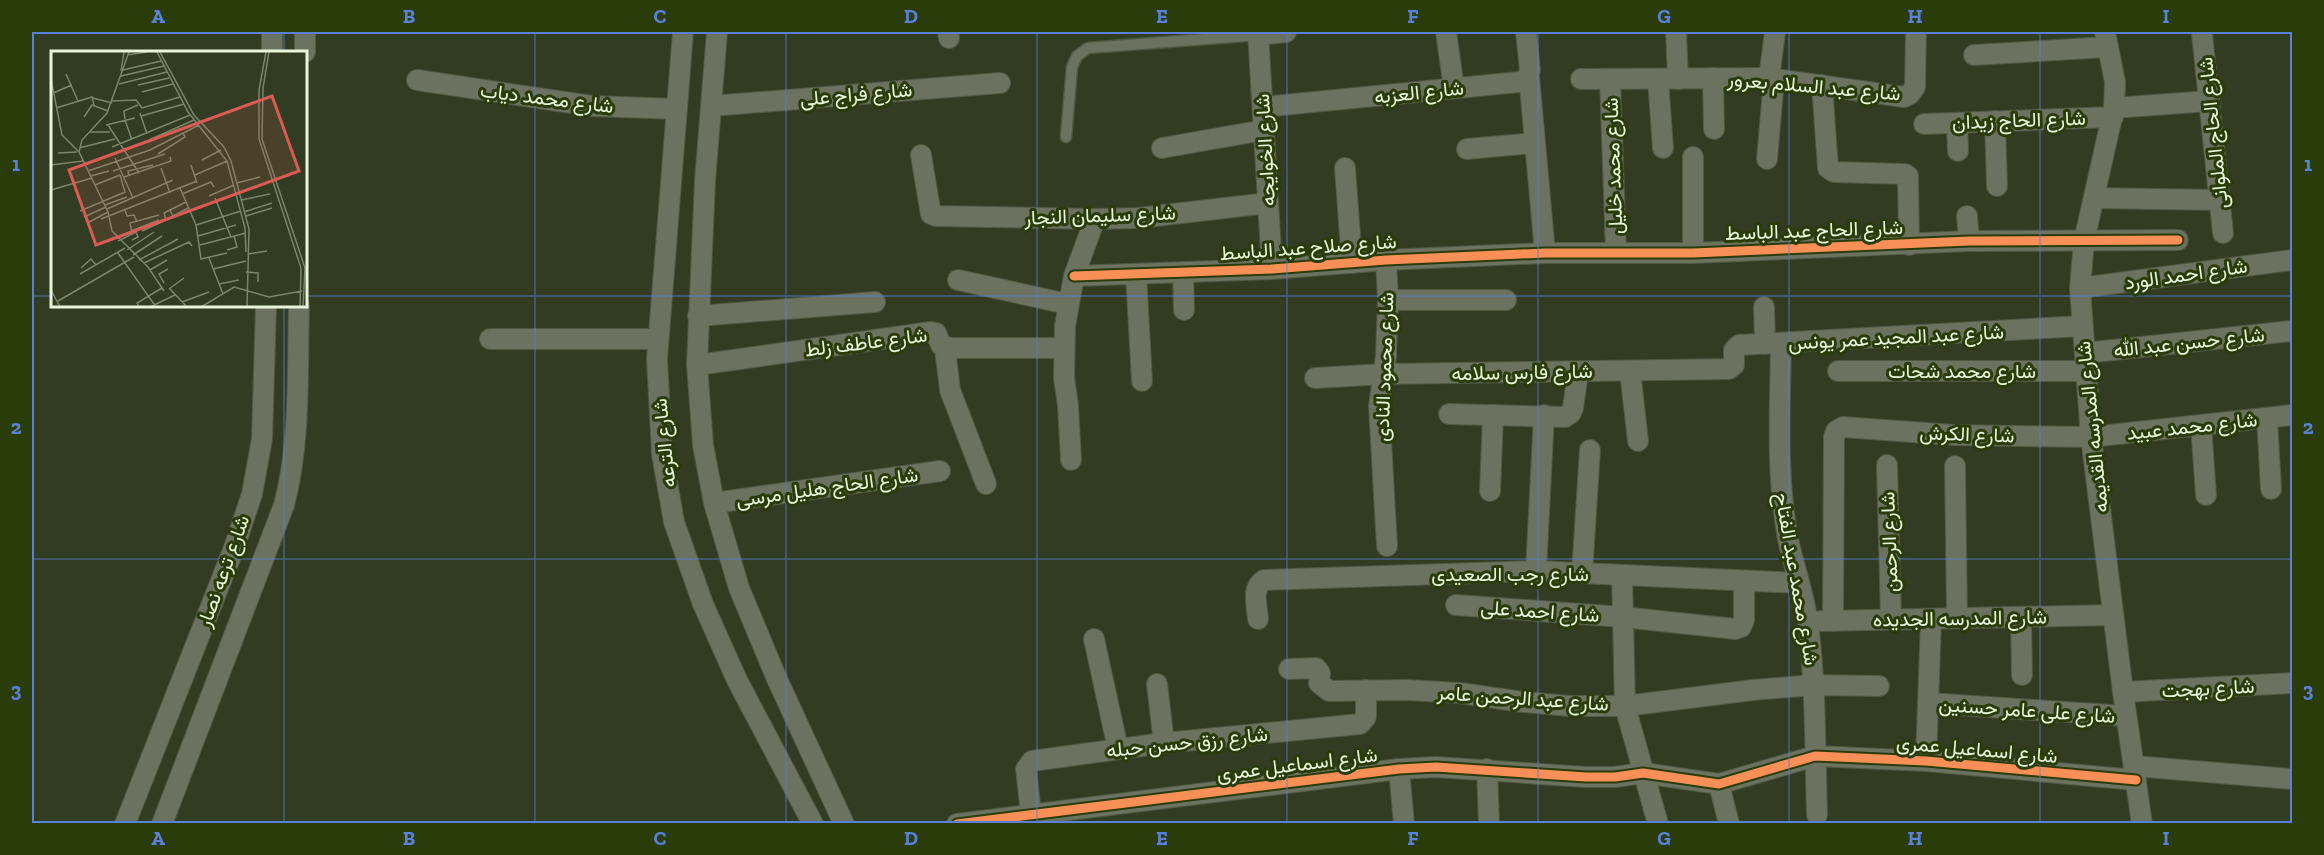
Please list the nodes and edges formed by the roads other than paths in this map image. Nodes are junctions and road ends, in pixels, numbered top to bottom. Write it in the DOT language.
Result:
graph roads {
  1 [pos="273,32"];
  2 [pos="305,32"];
  3 [pos="683,32"];
  4 [pos="717,32"];
  5 [pos="1286,32"];
  6 [pos="1446,32"];
  7 [pos="1526,32"];
  8 [pos="1676,32"];
  9 [pos="1775,32"];
  10 [pos="1916,32"];
  11 [pos="1258,33"];
  12 [pos="2202,34"];
  13 [pos="2107,39"];
  14 [pos="272,51"];
  15 [pos="305,51"];
  16 [pos="1974,55"];
  17 [pos="1529,76"];
  18 [pos="1713,78"];
  19 [pos="1772,78"];
  20 [pos="1581,79"];
  21 [pos="1610,79"];
  22 [pos="1658,79"];
  23 [pos="1678,79"];
  24 [pos="417,80"];
  25 [pos="1000,83"];
  26 [pos="1822,85"];
  27 [pos="1454,88"];
  28 [pos="2209,101"];
  29 [pos="711,106"];
  30 [pos="1263,107"];
  31 [pos="677,109"];
  32 [pos="2114,112"];
  33 [pos="1995,121"];
  34 [pos="1957,123"];
  35 [pos="1924,124"];
  36 [pos="1714,129"];
  37 [pos="1264,130"];
  38 [pos="1066,137"];
  39 [pos="1535,143"];
  40 [pos="1162,148"];
  41 [pos="1663,148"];
  42 [pos="1467,149"];
  43 [pos="1958,151"];
  44 [pos="921,155"];
  45 [pos="1694,157"];
  46 [pos="1767,159"];
  47 [pos="1345,168"];
  48 [pos="1997,186"];
  49 [pos="2094,198"];
  50 [pos="2219,200"];
  51 [pos="1268,203"];
  52 [pos="1967,216"];
  53 [pos="1095,219"];
  54 [pos="2223,233"];
  55 [pos="2178,240"];
  56 [pos="1969,241"];
  57 [pos="2084,242"];
  58 [pos="1909,245"];
  59 [pos="1545,253"];
  60 [pos="1616,253"];
  61 [pos="1693,253"];
  62 [pos="1386,260"];
  63 [pos="2292,260"];
  64 [pos="1352,263"];
  65 [pos="1272,269"];
  66 [pos="1183,272"];
  67 [pos="1137,274"];
  68 [pos="1074,276"];
  69 [pos="958,280"];
  70 [pos="2080,288"];
  71 [pos="1388,300"];
  72 [pos="1506,300"];
  73 [pos="875,302"];
  74 [pos="1068,304"];
  75 [pos="1764,307"];
  76 [pos="266,308"];
  77 [pos="299,308"];
  78 [pos="1184,310"];
  79 [pos="698,316"];
  80 [pos="2082,326"];
  81 [pos="2292,332"];
  82 [pos="490,339"];
  83 [pos="658,339"];
  84 [pos="1773,344"];
  85 [pos="945,348"];
  86 [pos="1063,348"];
  87 [pos="2085,362"];
  88 [pos="697,365"];
  89 [pos="1729,369"];
  90 [pos="1630,371"];
  91 [pos="1838,371"];
  92 [pos="1578,372"];
  93 [pos="1383,374"];
  94 [pos="1315,378"];
  95 [pos="1142,381"];
  96 [pos="1449,414"];
  97 [pos="1492,415"];
  98 [pos="1544,415"];
  99 [pos="2292,415"];
  100 [pos="2266,418"];
  101 [pos="2201,425"];
  102 [pos="1843,427"];
  103 [pos="2091,437"];
  104 [pos="1638,441"];
  105 [pos="1590,450"];
  106 [pos="1071,460"];
  107 [pos="1887,465"];
  108 [pos="1955,466"];
  109 [pos="940,471"];
  110 [pos="986,484"];
  111 [pos="2271,489"];
  112 [pos="1490,491"];
  113 [pos="2206,495"];
  114 [pos="714,503"];
  115 [pos="1387,546"];
  116 [pos="1536,571"];
  117 [pos="1582,573"];
  118 [pos="1622,575"];
  119 [pos="1744,581"];
  120 [pos="1799,583"];
  121 [pos="1456,605"];
  122 [pos="2113,615"];
  123 [pos="1623,617"];
  124 [pos="1957,618"];
  125 [pos="2021,618"];
  126 [pos="1258,619"];
  127 [pos="1931,619"];
  128 [pos="1891,620"];
  129 [pos="1808,621"];
  130 [pos="1833,621"];
  131 [pos="1094,639"];
  132 [pos="1289,669"];
  133 [pos="2022,675"];
  134 [pos="2292,683"];
  135 [pos="1157,684"];
  136 [pos="1814,685"];
  137 [pos="1879,686"];
  138 [pos="1366,690"];
  139 [pos="2123,692"];
  140 [pos="1928,703"];
  141 [pos="1625,706"];
  142 [pos="2126,716"];
  143 [pos="1164,743"];
  144 [pos="1118,750"];
  145 [pos="1815,756"];
  146 [pos="1926,761"];
  147 [pos="1400,769"];
  148 [pos="1487,769"];
  149 [pos="1643,773"];
  150 [pos="2135,773"];
  151 [pos="2292,779"];
  152 [pos="1719,784"];
  153 [pos="1031,814"];
  154 [pos="1817,815"];
  155 [pos="124,824"];
  156 [pos="162,824"];
  157 [pos="813,824"];
  158 [pos="844,824"];
  159 [pos="957,824"];
  160 [pos="1404,824"];
  161 [pos="1489,824"];
  162 [pos="1658,824"];
  163 [pos="1729,824"];
  164 [pos="2142,824"];
  1 -- 14 [label="street"];
  2 -- 15 [label="street"];
  3 -- 31 [label="street, شارع الترعه"];
  4 -- 29 [label="street, شارع الترعه"];
  5 -- 11 [label="street"];
  6 -- 27 [label="street"];
  7 -- 17 [label="street"];
  8 -- 23 [label="street"];
  9 -- 19 [label="street"];
  10 -- 26 [label="street, شارع عبد السلام بعرور"];
  11 -- 30 [label="street, شارع الخوايجه"];
  11 -- 38 [label="lane"];
  12 -- 28 [label="street, شارع الحاج الملوانى"];
  13 -- 16 [label="street"];
  13 -- 32 [label="street, شارع المدرسه القديمه"];
  17 -- 27 [label="street, شارع العزبه"];
  17 -- 39 [label="street"];
  18 -- 19 [label="street, شارع عبد السلام بعرور"];
  18 -- 23 [label="street, شارع عبد السلام بعرور"];
  18 -- 36 [label="street"];
  19 -- 26 [label="street, شارع عبد السلام بعرور"];
  19 -- 46 [label="street"];
  20 -- 21 [label="street, شارع عبد السلام بعرور"];
  21 -- 22 [label="street, شارع عبد السلام بعرور"];
  21 -- 60 [label="street, شارع محمد خليل"];
  22 -- 23 [label="street, شارع عبد السلام بعرور"];
  22 -- 41 [label="street"];
  24 -- 31 [label="street, شارع محمد دياب"];
  25 -- 29 [label="street, شارع فراج على"];
  26 -- 58 [label="street"];
  27 -- 30 [label="street, شارع العزبه"];
  28 -- 32 [label="street, شارع الحاج زيدان"];
  28 -- 50 [label="street, شارع الحاج الملوانى"];
  29 -- 79 [label="street, شارع الترعه"];
  30 -- 37 [label="street, شارع الخوايجه"];
  31 -- 83 [label="street, شارع الترعه"];
  32 -- 33 [label="street, شارع الحاج زيدان"];
  32 -- 49 [label="street, شارع المدرسه القديمه"];
  33 -- 34 [label="street, شارع الحاج زيدان"];
  33 -- 48 [label="street"];
  34 -- 35 [label="street, شارع الحاج زيدان"];
  34 -- 43 [label="street"];
  37 -- 40 [label="street"];
  37 -- 51 [label="street, شارع الخوايجه"];
  39 -- 42 [label="street"];
  39 -- 59 [label="street"];
  44 -- 53 [label="street, شارع سليمان النجار"];
  45 -- 61 [label="street"];
  47 -- 64 [label="street"];
  49 -- 50 [label="street"];
  49 -- 57 [label="street, شارع المدرسه القديمه"];
  50 -- 54 [label="street, شارع الحاج الملوانى"];
  51 -- 53 [label="street, شارع سليمان النجار"];
  51 -- 65 [label="street, شارع الخوايجه"];
  52 -- 56 [label="street"];
  53 -- 68 [label="street"];
  55 -- 57 [label="street, شارع الحاج عبد الباسط"];
  56 -- 57 [label="street, شارع الحاج عبد الباسط"];
  56 -- 58 [label="street, شارع الحاج عبد الباسط"];
  57 -- 70 [label="street, شارع المدرسه القديمه"];
  58 -- 61 [label="street, شارع الحاج عبد الباسط"];
  59 -- 60 [label="street, شارع الحاج عبد الباسط"];
  59 -- 62 [label="street, شارع صلاح عبد الباسط"];
  60 -- 61 [label="street, شارع الحاج عبد الباسط"];
  62 -- 64 [label="street, شارع صلاح عبد الباسط"];
  62 -- 71 [label="street, شارع محمود النادى"];
  63 -- 70 [label="street, شارع احمد الورد"];
  64 -- 65 [label="street, شارع صلاح عبد الباسط"];
  65 -- 66 [label="street, شارع صلاح عبد الباسط"];
  66 -- 67 [label="street, شارع صلاح عبد الباسط"];
  66 -- 78 [label="street"];
  67 -- 68 [label="street, شارع صلاح عبد الباسط"];
  67 -- 95 [label="street"];
  68 -- 74 [label="street"];
  69 -- 74 [label="street"];
  70 -- 80 [label="street, شارع المدرسه القديمه"];
  71 -- 72 [label="street"];
  71 -- 93 [label="street, شارع محمود النادى"];
  73 -- 79 [label="street"];
  74 -- 86 [label="street"];
  75 -- 84 [label="street, شارع محمد عبد الفتاح"];
  76 -- 155 [label="street, شارع ترعه نصار"];
  77 -- 156 [label="street, شارع ترعه نصار"];
  79 -- 88 [label="street, شارع الترعه"];
  80 -- 84 [label="street, شارع عبد المجيد عمر يونس"];
  80 -- 87 [label="street, شارع المدرسه القديمه"];
  81 -- 87 [label="street, شارع حسن عبد الله"];
  82 -- 83 [label="street"];
  83 -- 157 [label="street, شارع الترعه"];
  84 -- 89 [label="street, شارع عبد المجيد عمر يونس"];
  84 -- 120 [label="street, شارع محمد عبد الفتاح"];
  85 -- 86 [label="street, شارع عاطف زلط"];
  85 -- 88 [label="street, شارع عاطف زلط"];
  85 -- 110 [label="street"];
  86 -- 106 [label="street"];
  87 -- 91 [label="street, شارع محمد شحات"];
  87 -- 103 [label="street, شارع المدرسه القديمه"];
  88 -- 114 [label="street, شارع الترعه"];
  89 -- 90 [label="street, شارع فارس سلامه"];
  90 -- 92 [label="street, شارع فارس سلامه"];
  90 -- 104 [label="street"];
  92 -- 93 [label="street, شارع فارس سلامه"];
  92 -- 98 [label="street"];
  93 -- 94 [label="street, شارع فارس سلامه"];
  93 -- 115 [label="street, شارع محمود النادى"];
  96 -- 97 [label="street"];
  97 -- 98 [label="street"];
  97 -- 112 [label="street"];
  98 -- 116 [label="street"];
  99 -- 100 [label="street, شارع محمد عبيد"];
  100 -- 101 [label="street, شارع محمد عبيد"];
  100 -- 111 [label="street"];
  101 -- 103 [label="street, شارع محمد عبيد"];
  101 -- 113 [label="street"];
  102 -- 103 [label="street, شارع الكرش"];
  102 -- 130 [label="street, شارع محمد عبد الفتاح"];
  103 -- 122 [label="street, شارع المدرسه القديمه"];
  105 -- 117 [label="street"];
  107 -- 128 [label="street, شارع الرحمن"];
  108 -- 124 [label="street"];
  109 -- 114 [label="street, شارع الحاج هليل مرسى"];
  114 -- 158 [label="street, شارع الترعه"];
  116 -- 117 [label="street, شارع رجب الصعيدى"];
  116 -- 126 [label="street, شارع رجب الصعيدى"];
  117 -- 118 [label="street, شارع رجب الصعيدى"];
  118 -- 119 [label="street, شارع رجب الصعيدى"];
  118 -- 123 [label="street"];
  119 -- 120 [label="street, شارع رجب الصعيدى"];
  119 -- 123 [label="street, شارع احمد على"];
  120 -- 129 [label="street, شارع محمد عبد الفتاح"];
  121 -- 123 [label="street, شارع احمد على"];
  122 -- 125 [label="street, شارع المدرسه الجديده"];
  122 -- 139 [label="street, شارع المدرسه القديمه"];
  123 -- 141 [label="street"];
  124 -- 125 [label="street, شارع المدرسه الجديده"];
  124 -- 127 [label="street, شارع المدرسه الجديده"];
  125 -- 133 [label="street"];
  127 -- 128 [label="street, شارع المدرسه الجديده"];
  127 -- 140 [label="street"];
  128 -- 130 [label="street, شارع المدرسه الجديده"];
  129 -- 130 [label="street, شارع المدرسه الجديده"];
  129 -- 136 [label="street, شارع محمد عبد الفتاح"];
  131 -- 144 [label="street"];
  132 -- 138 [label="street, شارع عبد الرحمن عامر"];
  134 -- 139 [label="street, شارع بهجت"];
  135 -- 143 [label="street"];
  136 -- 137 [label="street, شارع عبد الرحمن عامر"];
  136 -- 141 [label="street, شارع عبد الرحمن عامر"];
  136 -- 145 [label="street, شارع محمد عبد الفتاح"];
  138 -- 141 [label="street, شارع عبد الرحمن عامر"];
  138 -- 143 [label="street, شارع رزق حسن حبله"];
  139 -- 142 [label="street, شارع المدرسه القديمه"];
  140 -- 142 [label="street, شارع على عامر حسنين"];
  140 -- 146 [label="street"];
  141 -- 149 [label="street"];
  142 -- 150 [label="street, شارع المدرسه القديمه"];
  143 -- 144 [label="street, شارع رزق حسن حبله"];
  144 -- 153 [label="street, شارع رزق حسن حبله"];
  145 -- 146 [label="street, شارع اسماعيل عمرى"];
  145 -- 152 [label="street"];
  145 -- 154 [label="street, شارع محمد عبد الفتاح"];
  146 -- 150 [label="street, شارع اسماعيل عمرى"];
  147 -- 148 [label="street, شارع اسماعيل عمرى"];
  147 -- 153 [label="street, شارع اسماعيل عمرى"];
  147 -- 160 [label="street"];
  148 -- 149 [label="street, شارع اسماعيل عمرى"];
  148 -- 161 [label="street"];
  149 -- 152 [label="street"];
  149 -- 162 [label="street"];
  150 -- 151 [label="street, شارع اسماعيل عمرى"];
  150 -- 164 [label="street, شارع المدرسه القديمه"];
  152 -- 163 [label="street"];
  153 -- 159 [label="street, شارع اسماعيل عمرى"];
}
